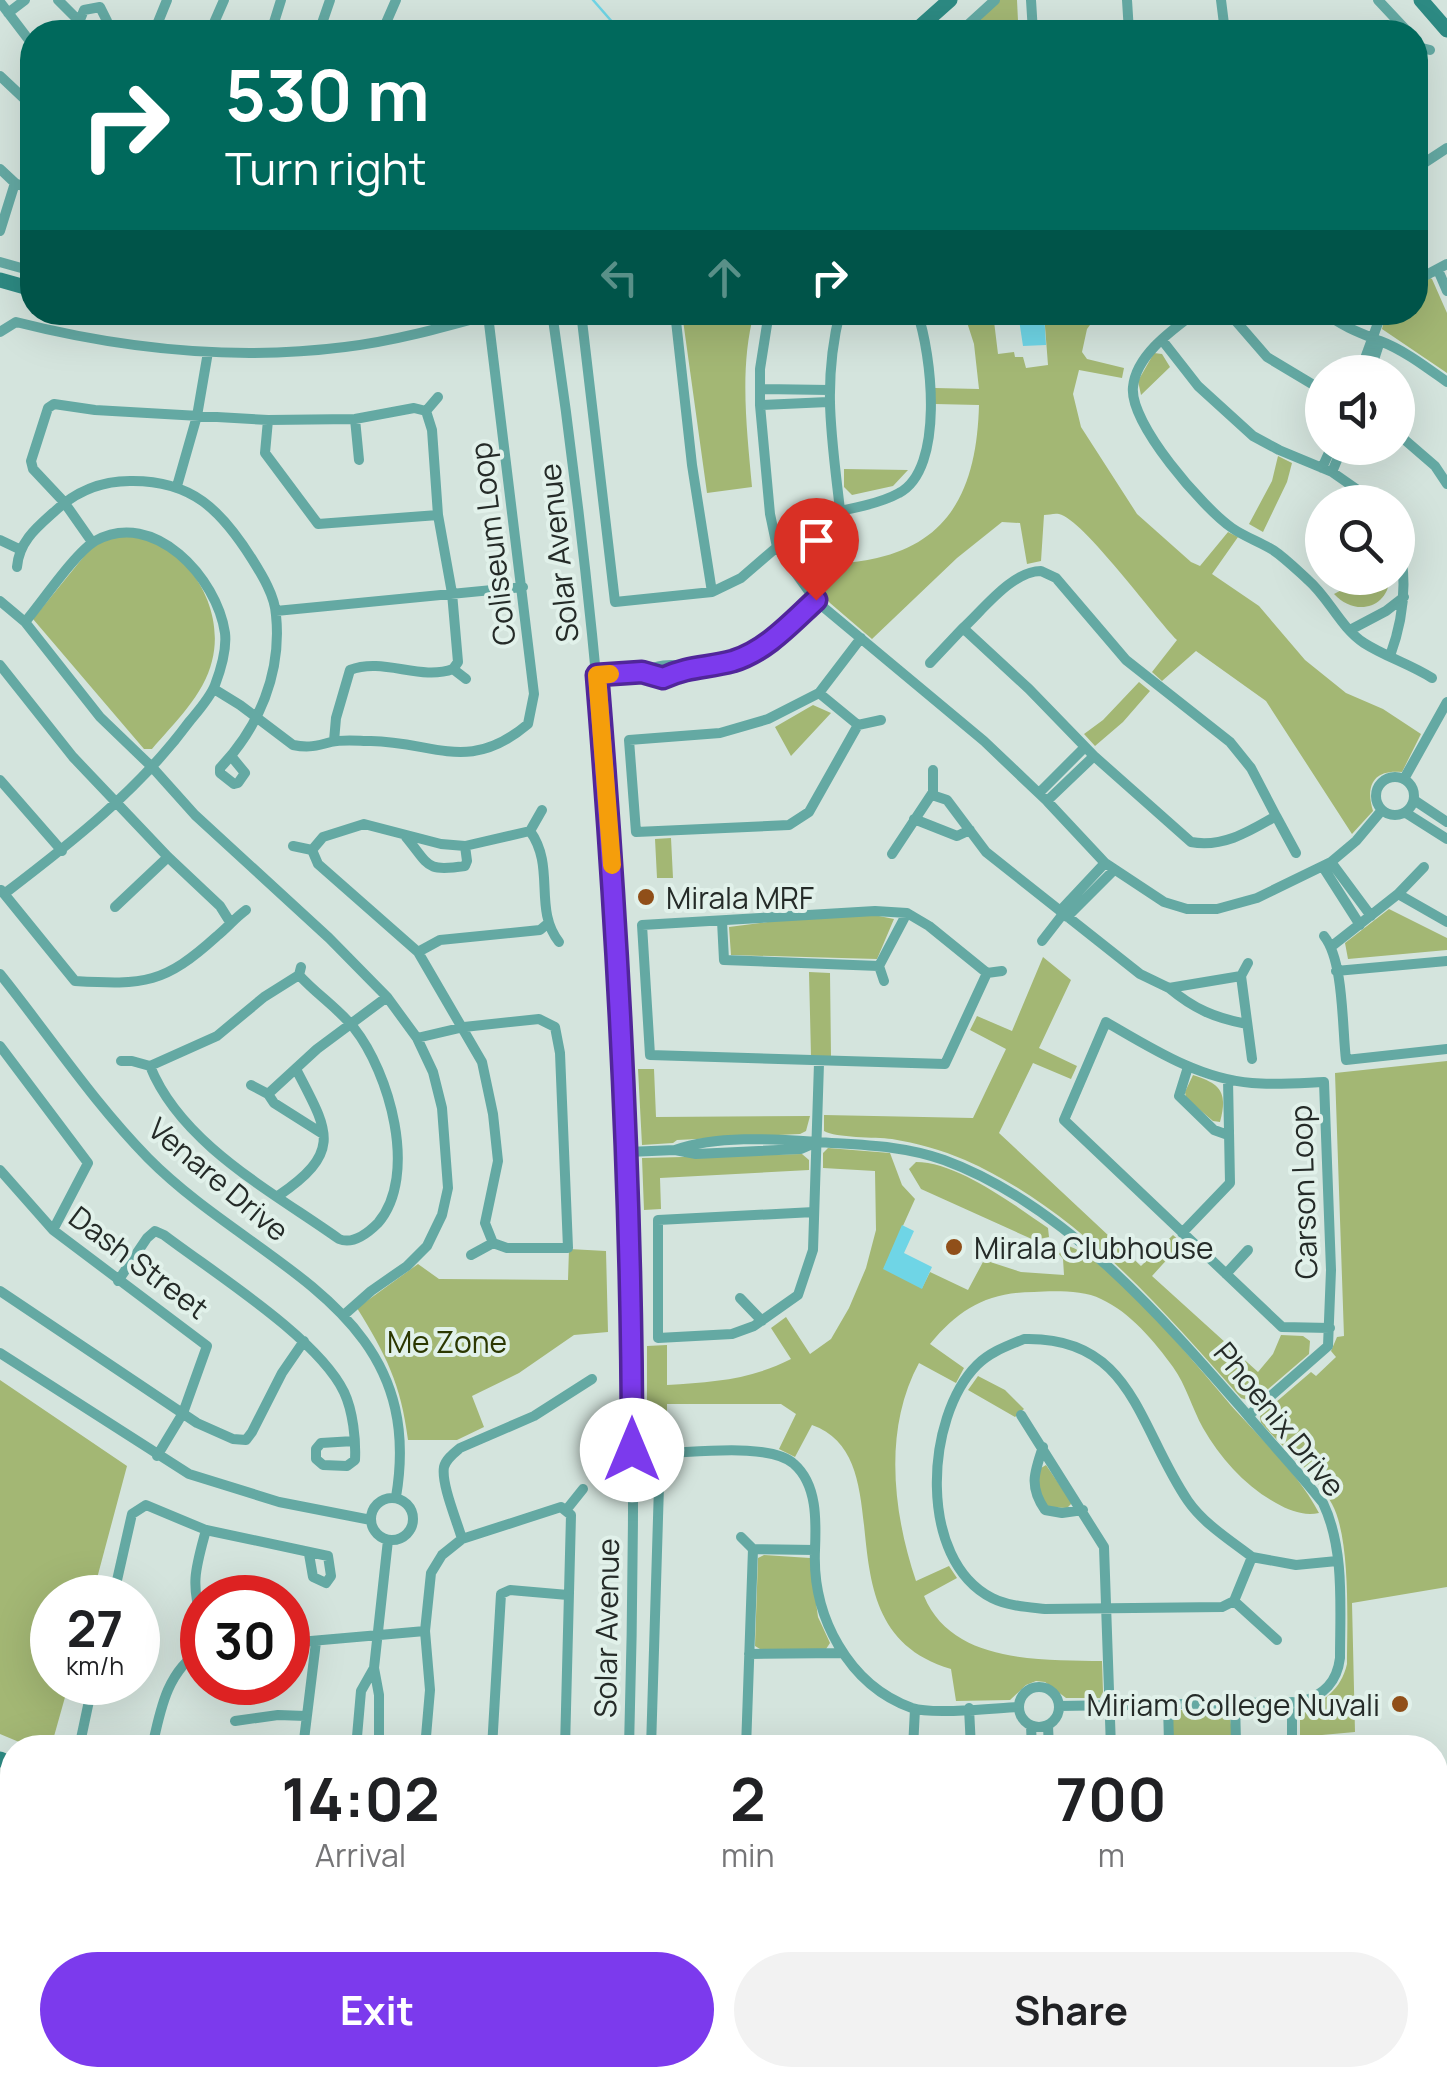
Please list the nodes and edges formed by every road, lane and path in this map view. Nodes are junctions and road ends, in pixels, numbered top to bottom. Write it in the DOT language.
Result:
graph roads {
  1 [pos="25,0"];
  2 [pos="58,0"];
  3 [pos="950,0"];
  4 [pos="996,0"];
  5 [pos="1378,0"];
  6 [pos="1421,0"];
  7 [pos="0,2"];
  8 [pos="8,12"];
  9 [pos="80,20"];
  10 [pos="107,20"];
  11 [pos="928,20"];
  12 [pos="974,20"];
  13 [pos="1397,20"];
  14 [pos="20,28"];
  15 [pos="1447,30"];
  16 [pos="0,76"];
  17 [pos="20,95"];
  18 [pos="0,169"];
  19 [pos="16,184"];
  20 [pos="20,186"];
  21 [pos="0,231"];
  22 [pos="1442,267"];
  23 [pos="1447,291"];
  24 [pos="29,325"];
  25 [pos="450,325"];
  26 [pos="489,325"];
  27 [pos="554,325"];
  28 [pos="583,325"];
  29 [pos="676,325"];
  30 [pos="767,325"];
  31 [pos="837,325"];
  32 [pos="922,325"];
  33 [pos="1180,325"];
  34 [pos="1239,325"];
  35 [pos="1340,325"];
  36 [pos="1379,325"];
  37 [pos="1162,340"];
  38 [pos="1376,340"];
  39 [pos="208,352"];
  40 [pos="1368,355"];
  41 [pos="1373,355"];
  42 [pos="1305,380"];
  43 [pos="1447,382"];
  44 [pos="760,389"];
  45 [pos="828,396"];
  46 [pos="438,397"];
  47 [pos="760,405"];
  48 [pos="426,411"];
  49 [pos="197,416"];
  50 [pos="355,419"];
  51 [pos="268,420"];
  52 [pos="1415,449"];
  53 [pos="359,460"];
  54 [pos="1328,465"];
  55 [pos="1330,465"];
  56 [pos="1327,470"];
  57 [pos="1447,484"];
  58 [pos="1350,485"];
  59 [pos="177,486"];
  60 [pos="64,502"];
  61 [pos="840,510"];
  62 [pos="438,516"];
  63 [pos="802,518"];
  64 [pos="0,540"];
  65 [pos="92,542"];
  66 [pos="777,547"];
  67 [pos="19,548"];
  68 [pos="17,566"];
  69 [pos="524,587"];
  70 [pos="712,592"];
  71 [pos="452,593"];
  72 [pos="1404,597"];
  73 [pos="816,600"];
  74 [pos="0,601"];
  75 [pos="276,611"];
  76 [pos="26,622"];
  77 [pos="963,628"];
  78 [pos="1350,630"];
  79 [pos="861,638"];
  80 [pos="1390,656"];
  81 [pos="930,663"];
  82 [pos="0,664"];
  83 [pos="453,669"];
  84 [pos="597,675"];
  85 [pos="1432,678"];
  86 [pos="466,679"];
  87 [pos="214,689"];
  88 [pos="819,693"];
  89 [pos="1447,702"];
  90 [pos="258,718"];
  91 [pos="881,720"];
  92 [pos="858,725"];
  93 [pos="334,741"];
  94 [pos="1090,752"];
  95 [pos="231,756"];
  96 [pos="152,767"];
  97 [pos="933,770"];
  98 [pos="1404,779"];
  99 [pos="0,780"];
  100 [pos="932,795"];
  101 [pos="1043,797"];
  102 [pos="116,800"];
  103 [pos="1414,800"];
  104 [pos="542,810"];
  105 [pos="1382,810"];
  106 [pos="1406,813"];
  107 [pos="1276,816"];
  108 [pos="914,818"];
  109 [pos="1447,822"];
  110 [pos="970,830"];
  111 [pos="530,831"];
  112 [pos="403,833"];
  113 [pos="1447,839"];
  114 [pos="293,846"];
  115 [pos="465,846"];
  116 [pos="312,850"];
  117 [pos="62,851"];
  118 [pos="1296,853"];
  119 [pos="892,854"];
  120 [pos="168,857"];
  121 [pos="1327,865"];
  122 [pos="1110,866"];
  123 [pos="1424,867"];
  124 [pos="2,892"];
  125 [pos="1398,894"];
  126 [pos="115,907"];
  127 [pos="246,910"];
  128 [pos="906,913"];
  129 [pos="1063,914"];
  130 [pos="1371,916"];
  131 [pos="722,921"];
  132 [pos="230,922"];
  133 [pos="1447,922"];
  134 [pos="546,925"];
  135 [pos="1360,925"];
  136 [pos="1042,941"];
  137 [pos="559,942"];
  138 [pos="418,952"];
  139 [pos="1447,961"];
  140 [pos="1248,962"];
  141 [pos="880,966"];
  142 [pos="1002,970"];
  143 [pos="1336,971"];
  144 [pos="986,973"];
  145 [pos="0,974"];
  146 [pos="1241,976"];
  147 [pos="884,980"];
  148 [pos="1169,988"];
  149 [pos="387,997"];
  150 [pos="1247,1024"];
  151 [pos="352,1025"];
  152 [pos="464,1027"];
  153 [pos="418,1038"];
  154 [pos="0,1046"];
  155 [pos="1447,1049"];
  156 [pos="1252,1059"];
  157 [pos="121,1062"];
  158 [pos="819,1062"];
  159 [pos="150,1066"];
  160 [pos="1188,1066"];
  161 [pos="296,1069"];
  162 [pos="1228,1080"];
  163 [pos="251,1085"];
  164 [pos="268,1094"];
  165 [pos="1179,1096"];
  166 [pos="1165,1098"];
  167 [pos="323,1134"];
  168 [pos="1228,1134"];
  169 [pos="816,1142"];
  170 [pos="628,1152"];
  171 [pos="101,1161"];
  172 [pos="88,1163"];
  173 [pos="0,1170"];
  174 [pos="278,1196"];
  175 [pos="814,1212"];
  176 [pos="158,1218"];
  177 [pos="53,1230"];
  178 [pos="155,1232"];
  179 [pos="1182,1233"];
  180 [pos="493,1243"];
  181 [pos="1248,1250"];
  182 [pos="471,1255"];
  183 [pos="1226,1274"];
  184 [pos="118,1281"];
  185 [pos="0,1291"];
  186 [pos="740,1298"];
  187 [pos="345,1314"];
  188 [pos="762,1320"];
  189 [pos="1330,1328"];
  190 [pos="304,1341"];
  191 [pos="0,1353"];
  192 [pos="592,1379"];
  193 [pos="182,1414"];
  194 [pos="1021,1416"];
  195 [pos="1248,1416"];
  196 [pos="354,1441"];
  197 [pos="1043,1448"];
  198 [pos="157,1456"];
  199 [pos="583,1489"];
  200 [pos="396,1498"];
  201 [pos="567,1509"];
  202 [pos="1083,1510"];
  203 [pos="371,1520"];
  204 [pos="206,1530"];
  205 [pos="741,1538"];
  206 [pos="462,1539"];
  207 [pos="388,1540"];
  208 [pos="753,1549"];
  209 [pos="815,1550"];
  210 [pos="310,1554"];
  211 [pos="1252,1556"];
  212 [pos="1338,1562"];
  213 [pos="118,1575"];
  214 [pos="194,1575"];
  215 [pos="568,1594"];
  216 [pos="1234,1601"];
  217 [pos="1106,1607"];
  218 [pos="425,1632"];
  219 [pos="378,1638"];
  220 [pos="1278,1640"];
  221 [pos="310,1642"];
  222 [pos="316,1642"];
  223 [pos="842,1653"];
  224 [pos="750,1654"];
  225 [pos="374,1668"];
  226 [pos="180,1672"];
  227 [pos="1292,1702"];
  228 [pos="1235,1704"];
  229 [pos="88,1705"];
  230 [pos="1059,1706"];
  231 [pos="1110,1706"];
  232 [pos="1168,1706"];
  233 [pos="1019,1707"];
  234 [pos="969,1708"];
  235 [pos="915,1709"];
  236 [pos="306,1716"];
  237 [pos="235,1722"];
  238 [pos="1031,1726"];
  239 [pos="1048,1726"];
  240 [pos="82,1735"];
  241 [pos="155,1735"];
  242 [pos="304,1735"];
  243 [pos="357,1735"];
  244 [pos="379,1735"];
  245 [pos="425,1735"];
  246 [pos="493,1735"];
  247 [pos="566,1735"];
  248 [pos="629,1735"];
  249 [pos="651,1735"];
  250 [pos="747,1735"];
  251 [pos="914,1735"];
  252 [pos="970,1735"];
  253 [pos="1031,1735"];
  254 [pos="1048,1735"];
  255 [pos="1111,1735"];
  256 [pos="1169,1735"];
  257 [pos="1236,1735"];
  258 [pos="1292,1735"];
  1 -- 8 [label="street"];
  2 -- 9 [label="street"];
  3 -- 11 [label="street"];
  4 -- 12 [label="street"];
  5 -- 13 [label="street"];
  6 -- 15 [label="street"];
  7 -- 8 [label="street"];
  8 -- 14 [label="street"];
  9 -- 10 [label="street"];
  16 -- 17 [label="street"];
  18 -- 19 [label="street"];
  19 -- 20 [label="street"];
  19 -- 21 [label="street"];
  22 -- 23 [label="street"];
  24 -- 39 [label="street, Coliseum Loop"];
  25 -- 39 [label="street, Coliseum Loop"];
  26 -- 69 [label="street, Coliseum Loop"];
  27 -- 84 [label="street, Solar Avenue"];
  28 -- 70 [label="street"];
  29 -- 70 [label="street"];
  30 -- 44 [label="street"];
  31 -- 45 [label="street"];
  32 -- 61 [label="street"];
  33 -- 37 [label="street"];
  34 -- 42 [label="street"];
  35 -- 38 [label="street"];
  36 -- 38 [label="street"];
  37 -- 56 [label="street"];
  37 -- 78 [label="street"];
  38 -- 40 [label="street"];
  38 -- 41 [label="street"];
  38 -- 43 [label="street"];
  39 -- 49 [label="street"];
  44 -- 45 [label="street"];
  44 -- 47 [label="street"];
  45 -- 47 [label="street"];
  45 -- 61 [label="street"];
  46 -- 48 [label="street"];
  47 -- 66 [label="street"];
  48 -- 50 [label="street"];
  48 -- 62 [label="street"];
  49 -- 51 [label="street"];
  49 -- 59 [label="street"];
  49 -- 60 [label="street"];
  50 -- 51 [label="street"];
  50 -- 53 [label="street"];
  51 -- 62 [label="street"];
  52 -- 57 [label="street"];
  54 -- 56 [label="street"];
  55 -- 56 [label="street"];
  56 -- 58 [label="street"];
  59 -- 60 [label="street"];
  59 -- 75 [label="street"];
  60 -- 65 [label="street"];
  60 -- 67 [label="street"];
  61 -- 63 [label="street"];
  62 -- 71 [label="street"];
  64 -- 67 [label="street"];
  65 -- 76 [label="street"];
  65 -- 87 [label="street"];
  66 -- 70 [label="street"];
  66 -- 73 [label="street"];
  67 -- 68 [label="street"];
  69 -- 71 [label="street"];
  69 -- 93 [label="street, Coliseum Loop"];
  71 -- 75 [label="street"];
  71 -- 83 [label="street"];
  72 -- 78 [label="street"];
  72 -- 80 [label="street"];
  73 -- 79 [label="street"];
  73 -- 84 [label="street"];
  74 -- 76 [label="street"];
  75 -- 90 [label="street"];
  76 -- 96 [label="street"];
  77 -- 81 [label="street"];
  77 -- 94 [label="street"];
  77 -- 107 [label="street"];
  78 -- 80 [label="street"];
  79 -- 88 [label="street"];
  79 -- 101 [label="street"];
  80 -- 85 [label="street"];
  82 -- 102 [label="street"];
  83 -- 86 [label="street"];
  83 -- 93 [label="street"];
  84 -- 170 [label="street, Solar Avenue"];
  87 -- 90 [label="street"];
  87 -- 96 [label="street"];
  88 -- 92 [label="street"];
  88 -- 92 [label="street"];
  89 -- 98 [label="street"];
  90 -- 93 [label="street"];
  90 -- 95 [label="street"];
  91 -- 92 [label="street"];
  94 -- 101 [label="street"];
  94 -- 107 [label="street"];
  96 -- 102 [label="street"];
  96 -- 149 [label="street"];
  97 -- 100 [label="street"];
  98 -- 103 [label="street"];
  98 -- 105 [label="street"];
  99 -- 117 [label="street"];
  100 -- 108 [label="street"];
  100 -- 110 [label="street"];
  101 -- 122 [label="street"];
  102 -- 117 [label="street"];
  102 -- 120 [label="street"];
  103 -- 106 [label="street"];
  103 -- 109 [label="street"];
  104 -- 111 [label="street"];
  105 -- 106 [label="street"];
  105 -- 121 [label="street"];
  106 -- 113 [label="street"];
  107 -- 118 [label="street"];
  108 -- 110 [label="street"];
  108 -- 119 [label="street"];
  110 -- 129 [label="street"];
  111 -- 115 [label="street"];
  111 -- 134 [label="street"];
  112 -- 115 [label="street"];
  112 -- 115 [label="street"];
  112 -- 116 [label="street"];
  114 -- 116 [label="street"];
  116 -- 138 [label="street"];
  117 -- 124 [label="street"];
  120 -- 126 [label="street"];
  120 -- 132 [label="street"];
  121 -- 122 [label="street"];
  121 -- 130 [label="street"];
  121 -- 135 [label="street"];
  122 -- 129 [label="street"];
  123 -- 125 [label="street"];
  124 -- 132 [label="street"];
  125 -- 130 [label="street"];
  125 -- 133 [label="street"];
  127 -- 132 [label="street"];
  128 -- 131 [label="street"];
  128 -- 141 [label="street"];
  128 -- 144 [label="street"];
  129 -- 136 [label="street"];
  129 -- 148 [label="street"];
  130 -- 135 [label="street"];
  131 -- 141 [label="street"];
  131 -- 158 [label="street"];
  134 -- 137 [label="street"];
  134 -- 138 [label="street"];
  135 -- 143 [label="street"];
  138 -- 152 [label="street"];
  139 -- 143 [label="street"];
  140 -- 146 [label="street"];
  141 -- 147 [label="street"];
  142 -- 144 [label="street"];
  143 -- 155 [label="street"];
  144 -- 158 [label="street"];
  145 -- 187 [label="street, Venare Drive"];
  146 -- 148 [label="street"];
  146 -- 150 [label="street"];
  148 -- 150 [label="street"];
  149 -- 151 [label="street"];
  149 -- 153 [label="street"];
  150 -- 156 [label="street"];
  151 -- 159 [label="street"];
  151 -- 161 [label="street"];
  151 -- 174 [label="street"];
  152 -- 153 [label="street"];
  152 -- 180 [label="street"];
  152 -- 180 [label="street"];
  153 -- 187 [label="street"];
  154 -- 172 [label="street"];
  157 -- 159 [label="street"];
  158 -- 169 [label="street"];
  159 -- 174 [label="street"];
  160 -- 162 [label="street, Carson Loop"];
  160 -- 165 [label="street"];
  160 -- 179 [label="street, Carson Loop"];
  161 -- 164 [label="street"];
  161 -- 167 [label="street"];
  162 -- 168 [label="street"];
  162 -- 189 [label="street, Carson Loop"];
  163 -- 164 [label="street"];
  164 -- 167 [label="street"];
  165 -- 166 [label="street"];
  165 -- 168 [label="street"];
  167 -- 174 [label="street"];
  168 -- 179 [label="street"];
  169 -- 170 [label="street, Phoenix Drive"];
  169 -- 175 [label="street"];
  169 -- 195 [label="street, Phoenix Drive"];
  170 -- 248 [label="street, Solar Avenue"];
  171 -- 172 [label="street"];
  172 -- 177 [label="street"];
  173 -- 177 [label="street, Dash Street"];
  175 -- 188 [label="street"];
  175 -- 188 [label="street"];
  176 -- 178 [label="street"];
  177 -- 184 [label="street, Dash Street"];
  178 -- 184 [label="street"];
  178 -- 190 [label="street"];
  179 -- 183 [label="street, Carson Loop"];
  180 -- 182 [label="street"];
  181 -- 183 [label="street"];
  183 -- 189 [label="street, Carson Loop"];
  184 -- 193 [label="street, Dash Street"];
  185 -- 193 [label="street"];
  186 -- 188 [label="street"];
  187 -- 200 [label="street, Venare Drive"];
  189 -- 195 [label="street"];
  190 -- 193 [label="street"];
  190 -- 196 [label="street"];
  191 -- 198 [label="street"];
  192 -- 206 [label="street"];
  193 -- 198 [label="street, Dash Street"];
  194 -- 197 [label="street"];
  195 -- 212 [label="street, Phoenix Drive"];
  197 -- 202 [label="street"];
  197 -- 202 [label="street"];
  198 -- 203 [label="street"];
  199 -- 201 [label="street"];
  200 -- 203 [label="street"];
  200 -- 207 [label="street"];
  201 -- 206 [label="street"];
  201 -- 215 [label="street"];
  202 -- 217 [label="street"];
  203 -- 207 [label="street"];
  204 -- 210 [label="street"];
  204 -- 213 [label="street"];
  204 -- 214 [label="street"];
  205 -- 208 [label="street"];
  206 -- 218 [label="street"];
  207 -- 219 [label="street"];
  208 -- 209 [label="street"];
  208 -- 224 [label="street"];
  209 -- 223 [label="street"];
  209 -- 249 [label="street"];
  211 -- 212 [label="street"];
  211 -- 216 [label="street"];
  211 -- 217 [label="street"];
  212 -- 227 [label="street, Phoenix Drive"];
  215 -- 246 [label="street"];
  215 -- 247 [label="street"];
  216 -- 217 [label="street"];
  216 -- 220 [label="street"];
  217 -- 231 [label="street"];
  218 -- 219 [label="street"];
  218 -- 245 [label="street"];
  219 -- 222 [label="street"];
  219 -- 225 [label="street"];
  221 -- 222 [label="street"];
  222 -- 236 [label="street"];
  223 -- 224 [label="street"];
  223 -- 235 [label="street"];
  224 -- 250 [label="street"];
  225 -- 243 [label="street"];
  225 -- 244 [label="street"];
  226 -- 241 [label="street"];
  227 -- 228 [label="street, Phoenix Drive"];
  227 -- 258 [label="street"];
  228 -- 232 [label="street, Phoenix Drive"];
  228 -- 257 [label="street"];
  229 -- 240 [label="street"];
  230 -- 231 [label="street, Phoenix Drive"];
  230 -- 233 [label="street, Phoenix Drive"];
  230 -- 239 [label="street"];
  231 -- 232 [label="street, Phoenix Drive"];
  231 -- 255 [label="street"];
  232 -- 256 [label="street"];
  233 -- 234 [label="street"];
  233 -- 238 [label="street"];
  234 -- 235 [label="street"];
  234 -- 252 [label="street"];
  235 -- 251 [label="street"];
  236 -- 237 [label="street"];
  236 -- 242 [label="street"];
  238 -- 239 [label="street"];
  238 -- 253 [label="street"];
  239 -- 254 [label="street"];
}
